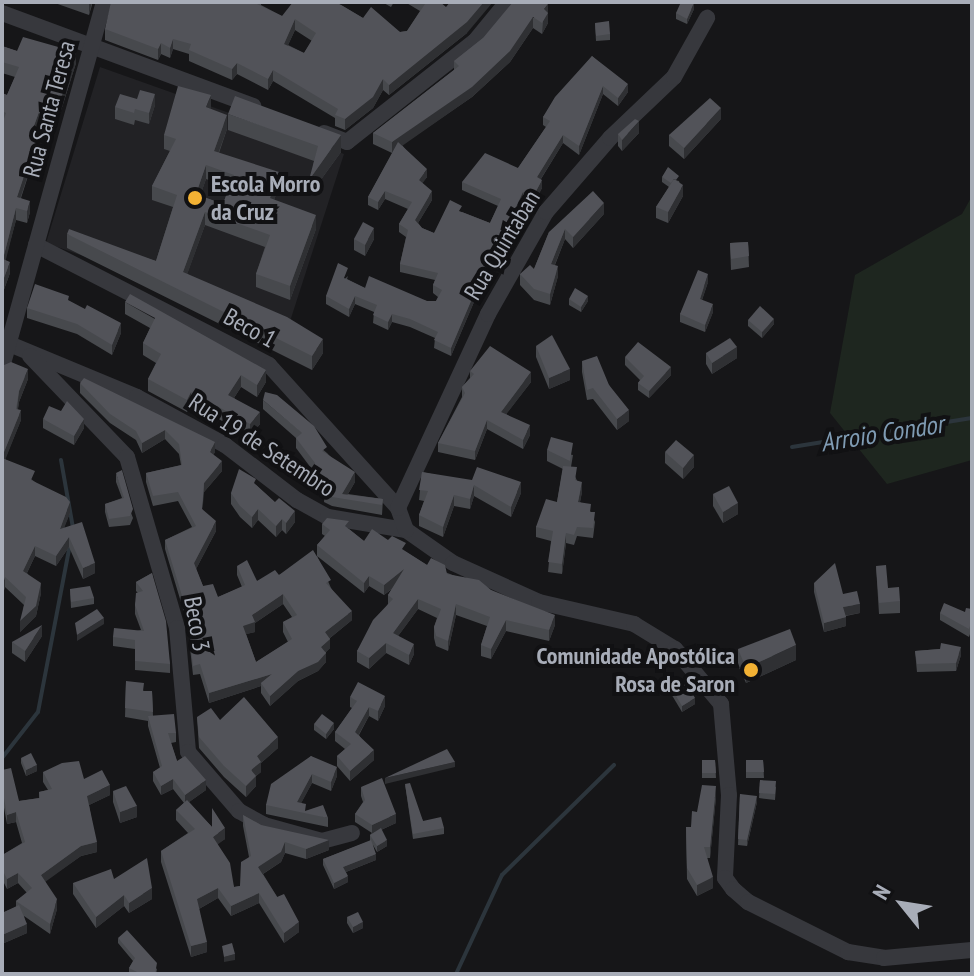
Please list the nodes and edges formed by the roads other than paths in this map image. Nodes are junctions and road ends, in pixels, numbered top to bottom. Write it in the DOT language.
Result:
graph roads {
  1 [pos="104,2"];
  2 [pos="507,2"];
  3 [pos="2,13"];
  4 [pos="707,18"];
  5 [pos="92,44"];
  6 [pos="276,115"];
  7 [pos="305,125"];
  8 [pos="36,245"];
  9 [pos="6,343"];
  10 [pos="26,351"];
  11 [pos="2,367"];
  12 [pos="398,508"];
  13 [pos="406,530"];
  14 [pos="352,833"];
  15 [pos="972,950"];
  1 -- 5 [label="street, Rua Santa Teresa"];
  2 -- 7 [label="street"];
  3 -- 5 [label="street"];
  4 -- 12 [label="street, Rua Quintaban"];
  5 -- 6 [label="street"];
  5 -- 8 [label="street, Rua Santa Teresa"];
  8 -- 9 [label="street, Rua Santa Teresa"];
  8 -- 12 [label="street, Beco 1"];
  9 -- 10 [label="street, Rua 19 de Setembro"];
  9 -- 11 [label="street, Rua Santa Teresa"];
  10 -- 13 [label="street, Rua 19 de Setembro"];
  10 -- 14 [label="street, Beco 3"];
  12 -- 13 [label="street"];
  13 -- 15 [label="street"];
}
